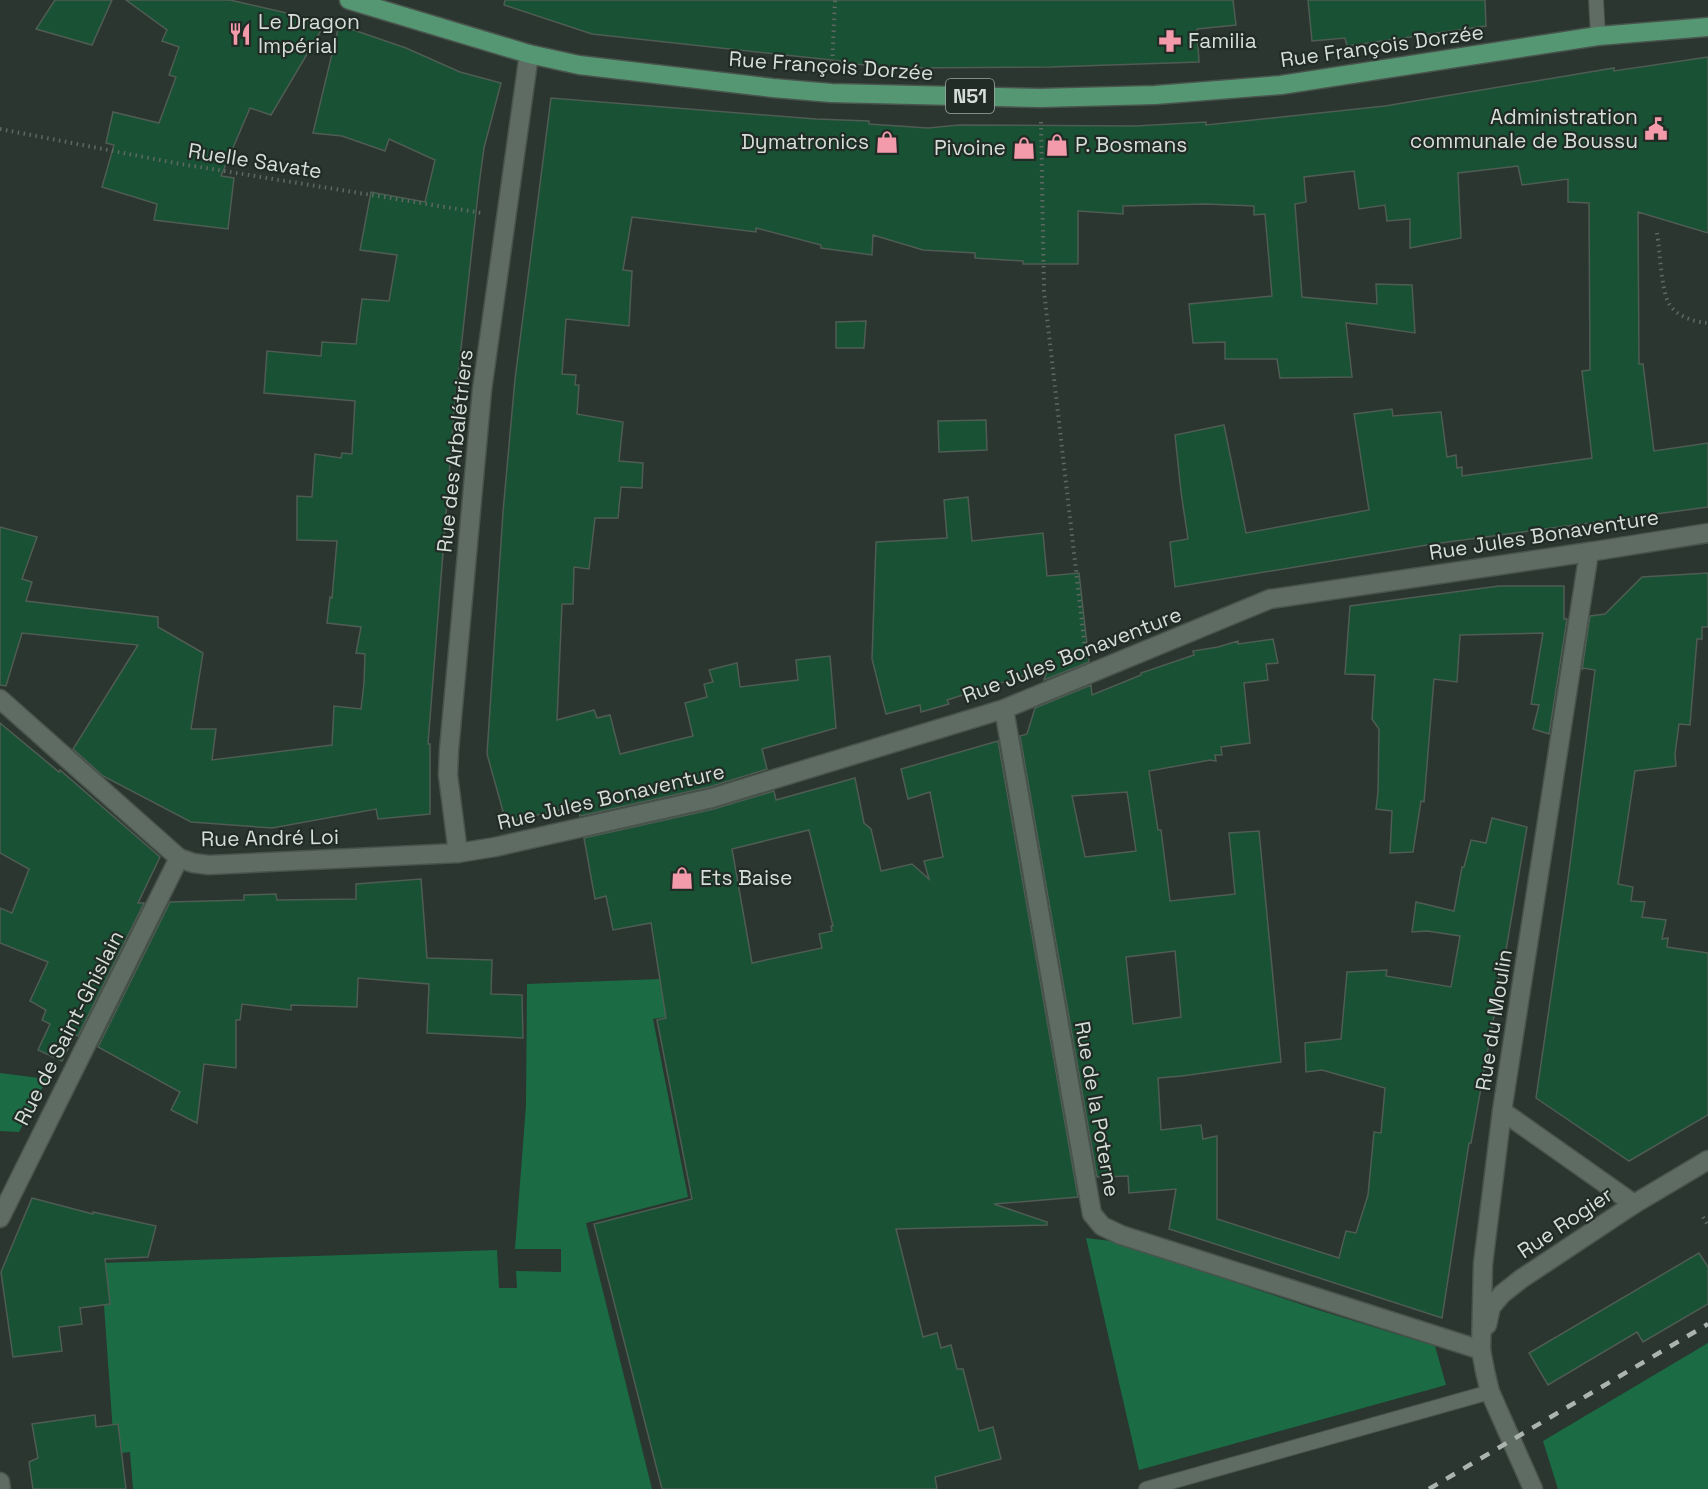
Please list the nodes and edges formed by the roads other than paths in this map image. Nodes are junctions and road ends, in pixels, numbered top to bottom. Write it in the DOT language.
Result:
graph roads {
  1 [pos="1596,0"];
  2 [pos="356,1"];
  3 [pos="1708,15"];
  4 [pos="1708,27"];
  5 [pos="1639,32"];
  6 [pos="1598,36"];
  7 [pos="529,54"];
  8 [pos="1708,533"];
  9 [pos="1589,552"];
  10 [pos="0,699"];
  11 [pos="1004,709"];
  12 [pos="458,853"];
  13 [pos="179,858"];
  14 [pos="1502,1111"];
  15 [pos="1708,1160"];
  16 [pos="1634,1204"];
  17 [pos="0,1218"];
  18 [pos="1481,1350"];
  19 [pos="1490,1392"];
  20 [pos="0,1482"];
  21 [pos="1,1489"];
  22 [pos="1146,1489"];
  23 [pos="1533,1489"];
  1 -- 6 [label="lane"];
  2 -- 7 [label="main road, Rue François Dorzée / N51"];
  3 -- 5 [label="main road, Rue François Dorzée / N51"];
  4 -- 5 [label="main road, Rue François Dorzée / N51"];
  5 -- 6 [label="main road, Rue François Dorzée / N51"];
  6 -- 7 [label="main road, Rue François Dorzée / N51"];
  7 -- 12 [label="street, Rue des Arbalétriers"];
  8 -- 9 [label="street, Rue Jules Bonaventure"];
  9 -- 11 [label="street, Rue Jules Bonaventure"];
  9 -- 14 [label="street, Rue du Moulin"];
  10 -- 13 [label="street, Rue André Loi"];
  11 -- 12 [label="street, Rue Jules Bonaventure"];
  11 -- 18 [label="street, Rue de la Poterne"];
  12 -- 13 [label="street, Rue André Loi"];
  13 -- 17 [label="street, Rue de Saint-Ghislain"];
  14 -- 16 [label="street"];
  14 -- 18 [label="street, Rue du Moulin"];
  15 -- 16 [label="street, Rue Rogier"];
  16 -- 18 [label="street, Rue Rogier"];
  18 -- 19 [label="street, Rue du Moulin"];
  19 -- 22 [label="lane"];
  19 -- 23 [label="street, Rue du Moulin"];
  20 -- 21 [label="street"];
}
